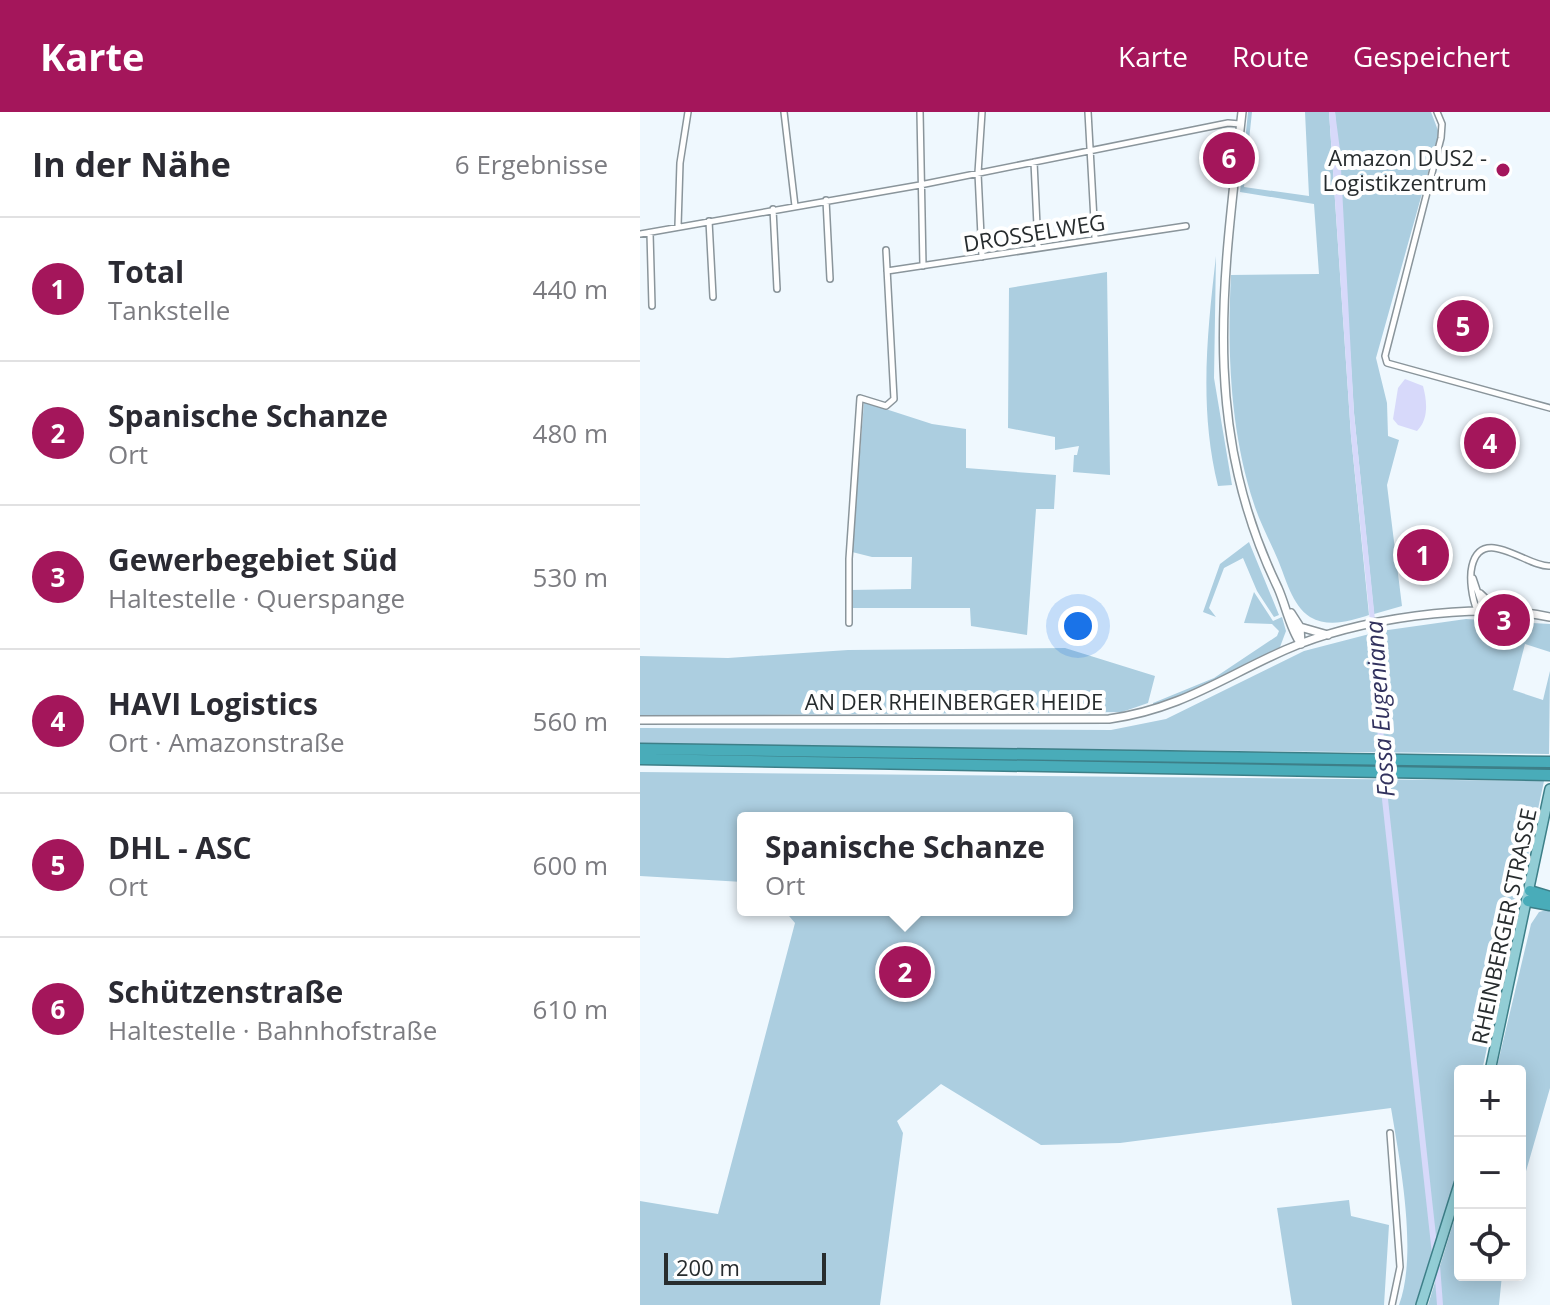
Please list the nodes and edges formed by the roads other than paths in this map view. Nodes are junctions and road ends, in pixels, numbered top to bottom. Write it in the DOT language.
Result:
graph roads {
  1 [pos="688,112"];
  2 [pos="784,112"];
  3 [pos="920,112"];
  4 [pos="982,112"];
  5 [pos="1088,112"];
  6 [pos="1242,112"];
  7 [pos="1437,112"];
  8 [pos="1240,124"];
  9 [pos="1092,152"];
  10 [pos="1034,162"];
  11 [pos="978,173"];
  12 [pos="920,185"];
  13 [pos="826,200"];
  14 [pos="795,206"];
  15 [pos="773,209"];
  16 [pos="709,221"];
  17 [pos="678,226"];
  18 [pos="1186,226"];
  19 [pos="650,233"];
  20 [pos="640,234"];
  21 [pos="1095,238"];
  22 [pos="1038,247"];
  23 [pos="886,250"];
  24 [pos="982,257"];
  25 [pos="923,266"];
  26 [pos="887,271"];
  27 [pos="830,279"];
  28 [pos="777,289"];
  29 [pos="713,297"];
  30 [pos="652,306"];
  31 [pos="1550,408"];
  32 [pos="1550,566"];
  33 [pos="1472,574"];
  34 [pos="1480,594"];
  35 [pos="1477,610"];
  36 [pos="1289,611"];
  37 [pos="1498,611"];
  38 [pos="1550,617"];
  39 [pos="849,623"];
  40 [pos="1300,627"];
  41 [pos="1330,636"];
  42 [pos="1301,644"];
  43 [pos="640,720"];
  44 [pos="640,749"];
  45 [pos="640,759"];
  46 [pos="1547,762"];
  47 [pos="1341,764"];
  48 [pos="1396,765"];
  49 [pos="1545,774"];
  50 [pos="1550,789"];
  51 [pos="1529,896"];
  52 [pos="1550,897"];
  53 [pos="1550,905"];
  54 [pos="1491,1065"];
  55 [pos="1390,1133"];
  56 [pos="1454,1200"];
  57 [pos="1392,1305"];
  58 [pos="1421,1305"];
  1 -- 17 [label="street"];
  2 -- 14 [label="street"];
  3 -- 12 [label="street"];
  4 -- 11 [label="street"];
  5 -- 9 [label="street"];
  6 -- 8 [label="street"];
  7 -- 31 [label="street"];
  8 -- 9 [label="street"];
  8 -- 36 [label="street"];
  9 -- 10 [label="street"];
  9 -- 21 [label="street"];
  10 -- 11 [label="street"];
  10 -- 22 [label="street"];
  11 -- 12 [label="street"];
  11 -- 24 [label="street"];
  12 -- 13 [label="street"];
  12 -- 25 [label="street"];
  13 -- 14 [label="street"];
  13 -- 27 [label="street"];
  14 -- 15 [label="street"];
  15 -- 16 [label="street"];
  15 -- 28 [label="street"];
  16 -- 17 [label="street"];
  16 -- 29 [label="street"];
  17 -- 19 [label="street"];
  18 -- 21 [label="street, DROSSELWEG"];
  19 -- 20 [label="street"];
  19 -- 30 [label="street"];
  21 -- 22 [label="street, DROSSELWEG"];
  22 -- 24 [label="street, DROSSELWEG"];
  23 -- 26 [label="street"];
  24 -- 25 [label="street, DROSSELWEG"];
  25 -- 26 [label="street, DROSSELWEG"];
  26 -- 39 [label="street"];
  32 -- 33 [label="street"];
  33 -- 34 [label="street"];
  33 -- 35 [label="street"];
  34 -- 35 [label="street"];
  34 -- 37 [label="street"];
  35 -- 37 [label="street, AN DER RHEINBERGER HEIDE"];
  35 -- 41 [label="street, AN DER RHEINBERGER HEIDE"];
  36 -- 40 [label="street"];
  36 -- 42 [label="street"];
  37 -- 38 [label="street, AN DER RHEINBERGER HEIDE"];
  40 -- 41 [label="street"];
  40 -- 42 [label="street"];
  41 -- 42 [label="street, AN DER RHEINBERGER HEIDE"];
  42 -- 43 [label="street, AN DER RHEINBERGER HEIDE"];
  44 -- 47 [label="highway"];
  45 -- 47 [label="highway"];
  46 -- 48 [label="highway"];
  47 -- 48 [label="highway"];
  48 -- 49 [label="highway"];
  50 -- 51 [label="main road, RHEINBERGER STRASSE"];
  51 -- 52 [label="highway"];
  51 -- 53 [label="highway"];
  51 -- 54 [label="main road, RHEINBERGER STRASSE"];
  55 -- 57 [label="street"];
  56 -- 58 [label="main road"];
}
